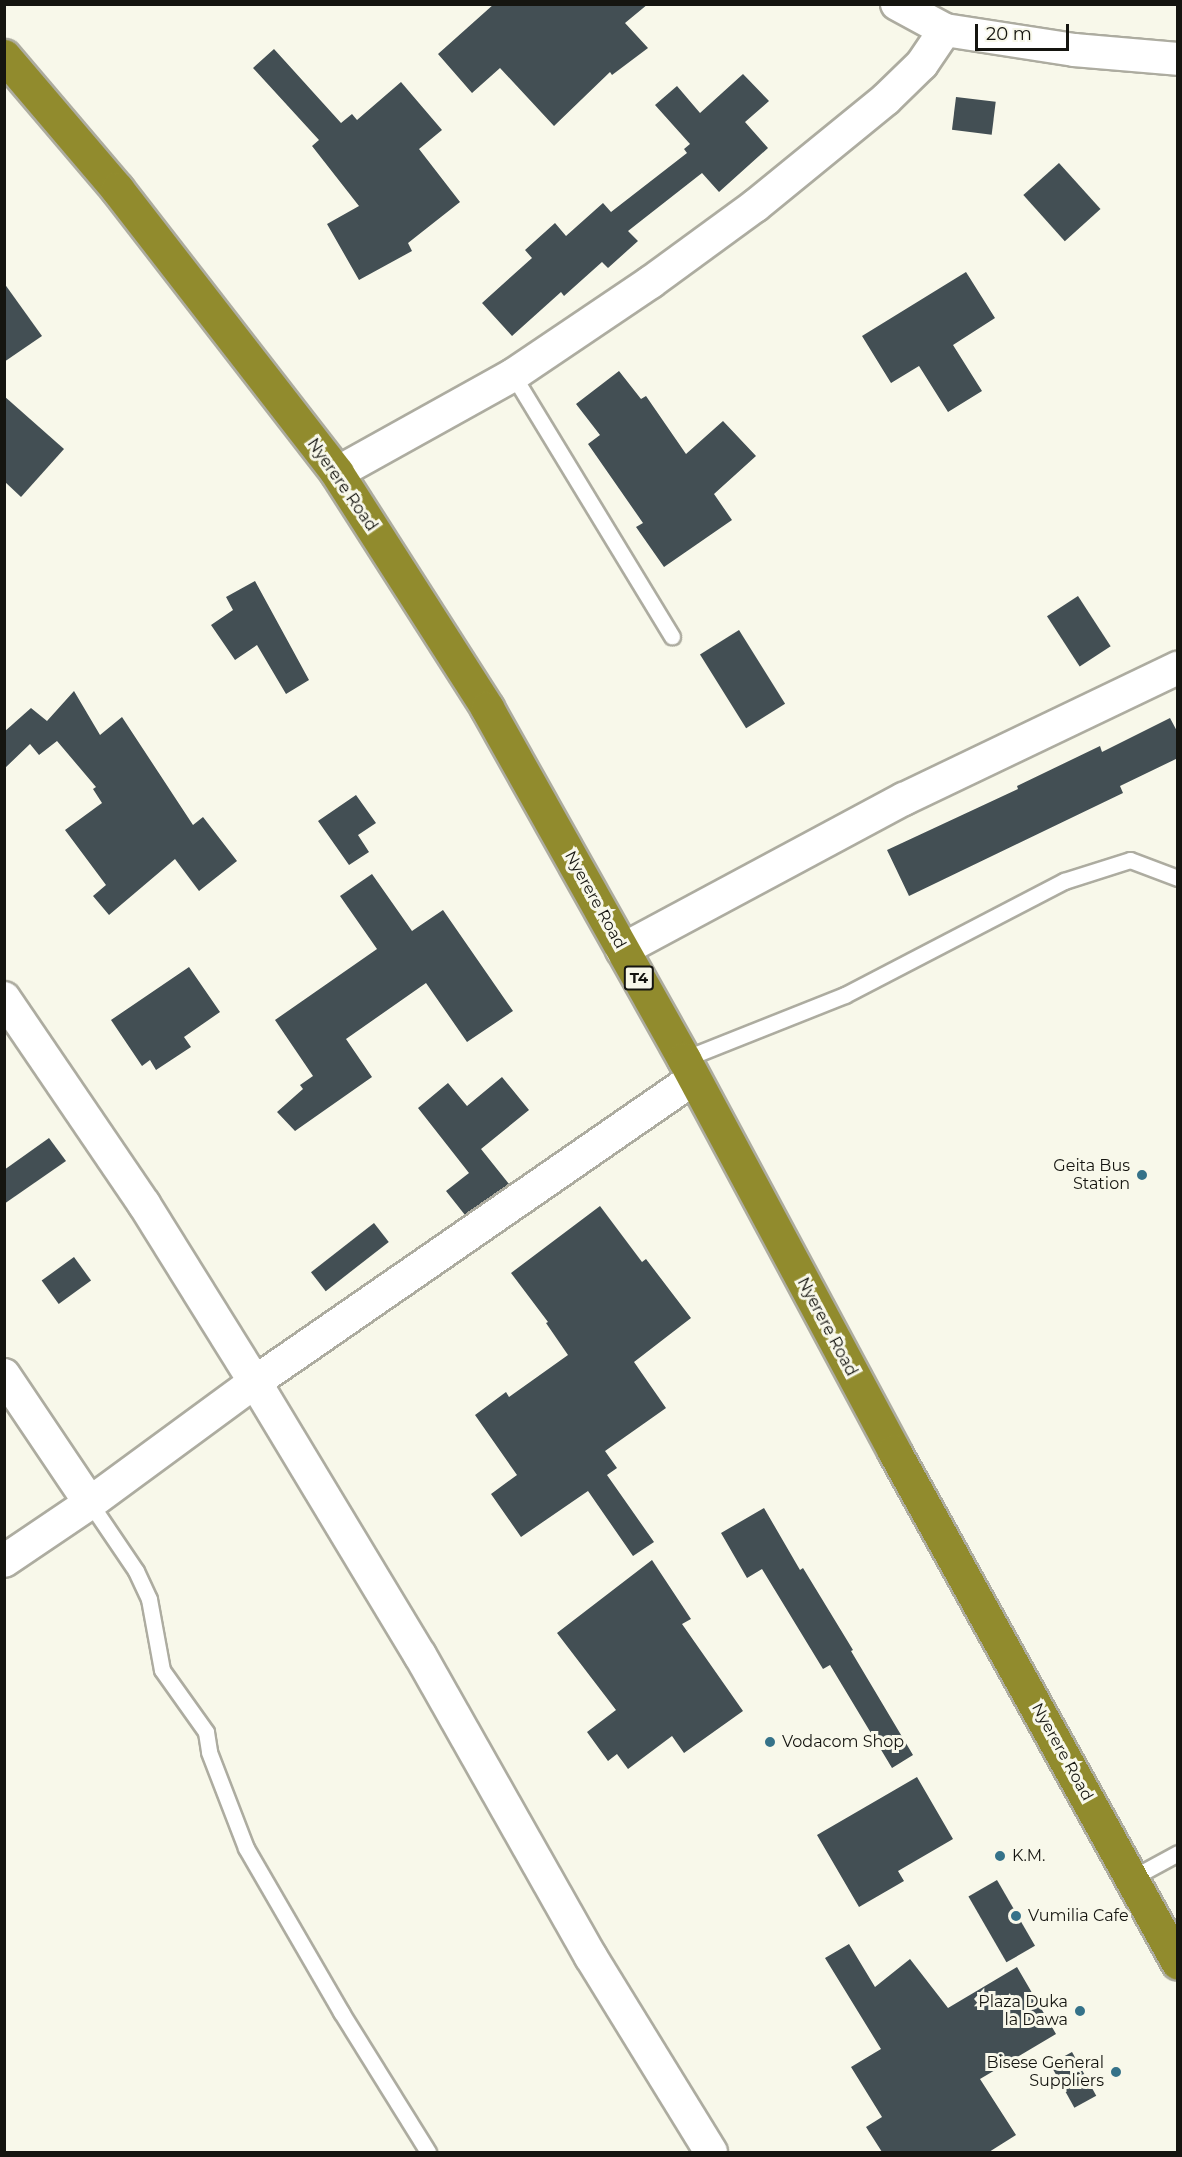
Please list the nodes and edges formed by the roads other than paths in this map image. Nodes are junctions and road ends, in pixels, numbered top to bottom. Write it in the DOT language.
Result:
graph roads {
  1 [pos="897,4"];
  2 [pos="945,30"];
  3 [pos="4,56"];
  4 [pos="1178,59"];
  5 [pos="513,375"];
  6 [pos="337,473"];
  7 [pos="672,637"];
  8 [pos="1178,668"];
  9 [pos="1178,878"];
  10 [pos="622,950"];
  11 [pos="4,998"];
  12 [pos="688,1069"];
  13 [pos="4,1375"];
  14 [pos="255,1382"];
  15 [pos="90,1503"];
  16 [pos="4,1561"];
  17 [pos="1178,1853"];
  18 [pos="1132,1878"];
  19 [pos="1178,1963"];
  20 [pos="428,2152"];
  21 [pos="711,2152"];
  1 -- 2 [label="street"];
  2 -- 4 [label="street"];
  2 -- 5 [label="street"];
  3 -- 6 [label="highway, Nyerere Road / T4"];
  5 -- 6 [label="street"];
  5 -- 7 [label="lane"];
  6 -- 10 [label="highway, Nyerere Road / T4"];
  8 -- 10 [label="street"];
  9 -- 12 [label="lane"];
  10 -- 12 [label="highway, Nyerere Road / T4"];
  11 -- 14 [label="street"];
  12 -- 14 [label="street"];
  12 -- 18 [label="highway, Nyerere Road / T4"];
  13 -- 15 [label="street"];
  14 -- 15 [label="street"];
  14 -- 21 [label="street"];
  15 -- 16 [label="street"];
  15 -- 20 [label="lane"];
  17 -- 18 [label="lane"];
  18 -- 19 [label="highway, Nyerere Road / T4"];
}
